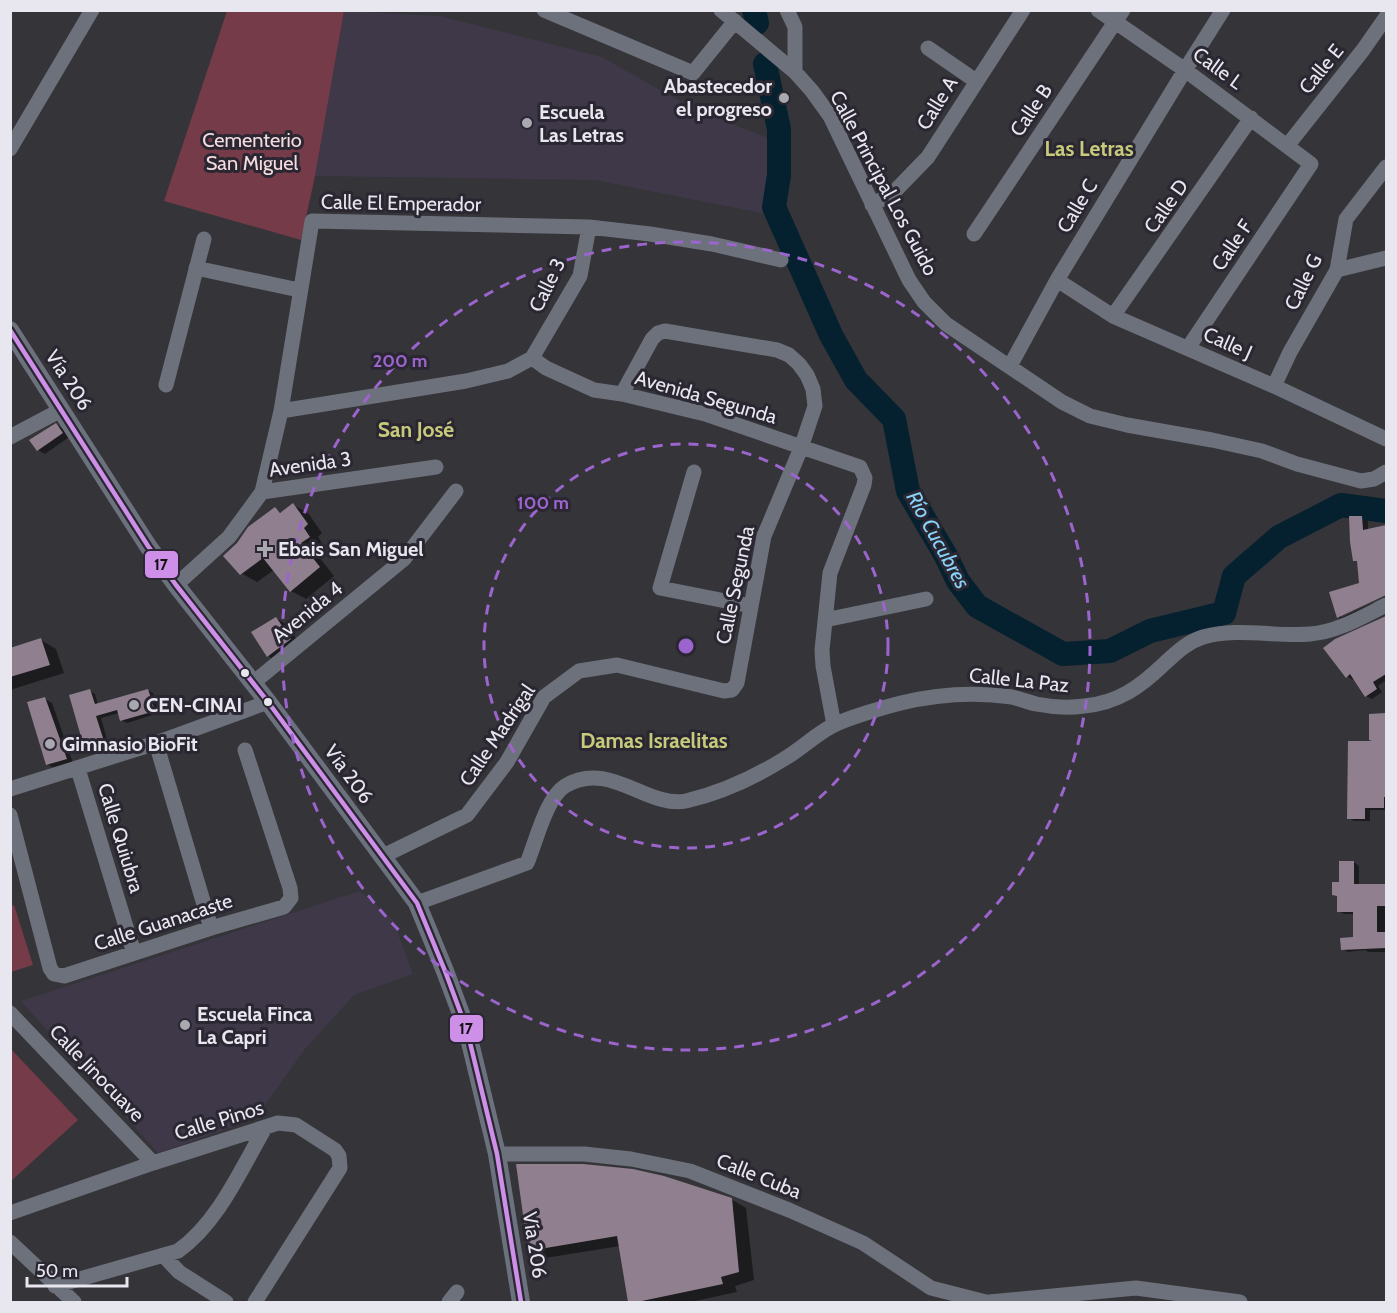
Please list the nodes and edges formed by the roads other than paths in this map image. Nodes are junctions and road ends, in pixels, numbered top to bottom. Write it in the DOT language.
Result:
graph roads {
  1 [pos="92,10"];
  2 [pos="544,10"];
  3 [pos="722,10"];
  4 [pos="787,10"];
  5 [pos="1023,10"];
  6 [pos="1098,10"];
  7 [pos="1223,10"];
  8 [pos="1119,16"];
  9 [pos="1386,17"];
  10 [pos="735,21"];
  11 [pos="928,48"];
  12 [pos="1185,70"];
  13 [pos="795,72"];
  14 [pos="975,81"];
  15 [pos="1251,118"];
  16 [pos="1287,146"];
  17 [pos="10,149"];
  18 [pos="1311,164"];
  19 [pos="1386,167"];
  20 [pos="872,205"];
  21 [pos="589,227"];
  22 [pos="974,234"];
  23 [pos="204,238"];
  24 [pos="1386,258"];
  25 [pos="781,260"];
  26 [pos="196,268"];
  27 [pos="1337,270"];
  28 [pos="1057,280"];
  29 [pos="299,290"];
  30 [pos="1113,316"];
  31 [pos="10,330"];
  32 [pos="1188,348"];
  33 [pos="532,358"];
  34 [pos="1010,366"];
  35 [pos="166,385"];
  36 [pos="1274,386"];
  37 [pos="622,394"];
  38 [pos="61,410"];
  39 [pos="281,411"];
  40 [pos="10,437"];
  41 [pos="1386,439"];
  42 [pos="801,448"];
  43 [pos="436,466"];
  44 [pos="694,472"];
  45 [pos="1386,472"];
  46 [pos="456,491"];
  47 [pos="262,492"];
  48 [pos="176,585"];
  49 [pos="926,599"];
  50 [pos="1386,605"];
  51 [pos="751,606"];
  52 [pos="825,620"];
  53 [pos="253,683"];
  54 [pos="724,691"];
  55 [pos="268,702"];
  56 [pos="834,725"];
  57 [pos="156,743"];
  58 [pos="245,750"];
  59 [pos="78,769"];
  60 [pos="10,789"];
  61 [pos="10,814"];
  62 [pos="381,856"];
  63 [pos="417,903"];
  64 [pos="211,928"];
  65 [pos="134,953"];
  66 [pos="10,1013"];
  67 [pos="266,1128"];
  68 [pos="497,1154"];
  69 [pos="153,1163"];
  70 [pos="10,1213"];
  71 [pos="10,1242"];
  72 [pos="163,1255"];
  73 [pos="55,1286"];
  74 [pos="74,1302"];
  75 [pos="226,1302"];
  76 [pos="255,1302"];
  77 [pos="521,1302"];
  78 [pos="988,1302"];
  79 [pos="1240,1302"];
  1 -- 17 [label="street"];
  2 -- 10 [label="street"];
  3 -- 10 [label="street, Calle Principal Los Guido"];
  4 -- 13 [label="street"];
  5 -- 14 [label="street, Calle A"];
  6 -- 8 [label="street, Calle L"];
  7 -- 12 [label="street, Calle C"];
  8 -- 12 [label="street, Calle L"];
  8 -- 22 [label="street, Calle B"];
  9 -- 16 [label="street, Calle E"];
  10 -- 13 [label="street, Calle Principal Los Guido"];
  11 -- 14 [label="street"];
  12 -- 15 [label="street, Calle L"];
  12 -- 28 [label="street, Calle C"];
  13 -- 20 [label="street, Calle Principal Los Guido"];
  14 -- 20 [label="street, Calle A"];
  15 -- 16 [label="street, Calle L"];
  15 -- 30 [label="street, Calle D"];
  16 -- 18 [label="street, Calle L"];
  18 -- 32 [label="street, Calle F"];
  19 -- 27 [label="street, Calle G"];
  20 -- 34 [label="street, Calle Principal Los Guido"];
  21 -- 25 [label="street, Calle El Emperador"];
  21 -- 29 [label="street, Calle El Emperador"];
  21 -- 33 [label="street, Calle 3"];
  23 -- 26 [label="street"];
  24 -- 27 [label="street"];
  26 -- 29 [label="street"];
  26 -- 35 [label="street"];
  27 -- 36 [label="street, Calle G"];
  28 -- 30 [label="street, Calle J"];
  28 -- 34 [label="street, Calle C"];
  29 -- 39 [label="street, Calle El Emperador"];
  30 -- 32 [label="street, Calle J"];
  31 -- 38 [label="main road, Vía 206"];
  32 -- 36 [label="street, Calle J"];
  33 -- 37 [label="street, Avenida Segunda"];
  33 -- 39 [label="street"];
  34 -- 45 [label="street, Calle Principal Los Guido"];
  36 -- 41 [label="street, Calle J"];
  37 -- 42 [label="street, Avenida Segunda"];
  37 -- 42 [label="street, Calle Segunda"];
  38 -- 40 [label="street"];
  38 -- 48 [label="main road, Vía 206"];
  39 -- 47 [label="street, Calle El Emperador"];
  42 -- 51 [label="street, Calle Segunda"];
  42 -- 52 [label="street, Avenida Segunda"];
  43 -- 47 [label="street, Avenida 3"];
  44 -- 51 [label="street"];
  46 -- 53 [label="street, Avenida 4"];
  47 -- 48 [label="street, Calle El Emperador"];
  48 -- 53 [label="main road, Vía 206"];
  49 -- 52 [label="street"];
  50 -- 56 [label="street, Calle La Paz"];
  51 -- 54 [label="street, Calle Segunda"];
  52 -- 56 [label="street"];
  53 -- 55 [label="main road, Vía 206"];
  54 -- 62 [label="street, Calle Madrigal"];
  55 -- 57 [label="street"];
  55 -- 62 [label="main road, Vía 206"];
  56 -- 63 [label="street, Calle La Paz"];
  57 -- 59 [label="street"];
  57 -- 64 [label="street"];
  58 -- 64 [label="street, Calle Guanacaste"];
  59 -- 60 [label="street"];
  59 -- 65 [label="street, Calle Quiubra"];
  61 -- 65 [label="street, Calle Guanacaste"];
  62 -- 63 [label="main road, Vía 206"];
  63 -- 68 [label="main road, Vía 206"];
  64 -- 65 [label="street, Calle Guanacaste"];
  66 -- 69 [label="street, Calle Jinocuave"];
  67 -- 69 [label="street, Calle Pinos"];
  67 -- 72 [label="street"];
  67 -- 76 [label="street, Calle Pinos"];
  68 -- 77 [label="main road, Vía 206"];
  68 -- 78 [label="street, Calle Cuba"];
  69 -- 70 [label="street, Calle Pinos"];
  71 -- 73 [label="street"];
  72 -- 73 [label="street"];
  72 -- 75 [label="street"];
  73 -- 74 [label="street"];
  78 -- 79 [label="street, Calle Cuba"];
}
